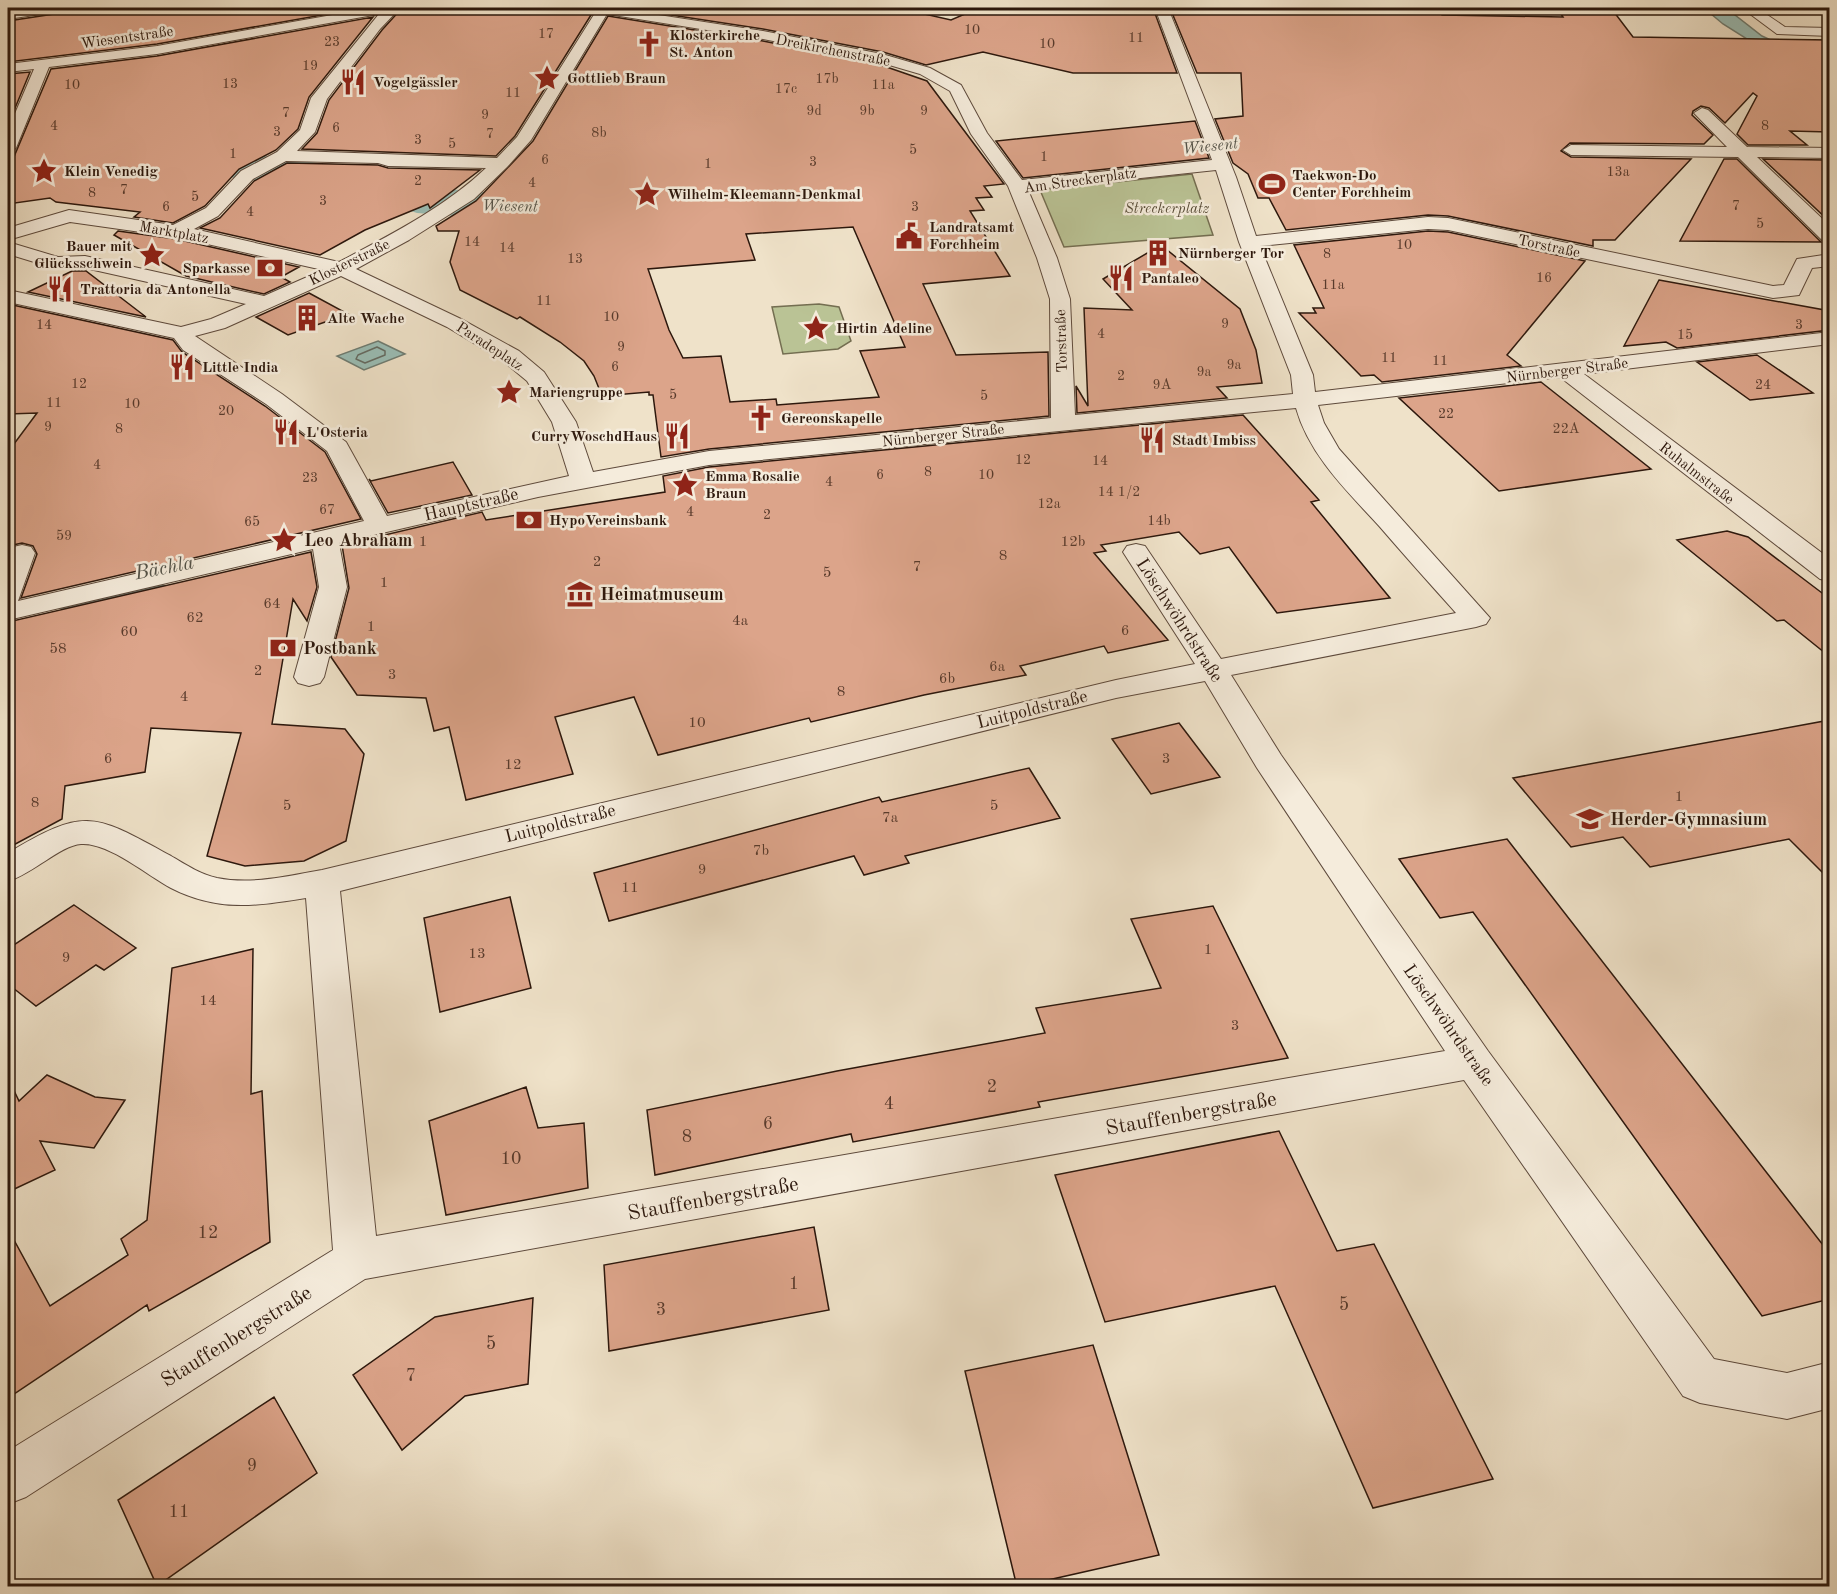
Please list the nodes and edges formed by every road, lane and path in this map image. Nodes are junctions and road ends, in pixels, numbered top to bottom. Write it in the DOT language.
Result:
graph roads {
  1 [pos="54,8"];
  2 [pos="392,8"];
  3 [pos="599,8"];
  4 [pos="1162,8"];
  5 [pos="1749,8"];
  6 [pos="8,15"];
  7 [pos="1830,32"];
  8 [pos="43,65"];
  9 [pos="8,68"];
  10 [pos="1698,121"];
  11 [pos="1659,137"];
  12 [pos="8,148"];
  13 [pos="1216,150"];
  14 [pos="1571,150"];
  15 [pos="1674,152"];
  16 [pos="1741,152"];
  17 [pos="1830,153"];
  18 [pos="283,156"];
  19 [pos="501,163"];
  20 [pos="1017,186"];
  21 [pos="177,231"];
  22 [pos="8,234"];
  23 [pos="1830,237"];
  24 [pos="1249,243"];
  25 [pos="8,249"];
  26 [pos="1830,260"];
  27 [pos="1047,262"];
  28 [pos="57,263"];
  29 [pos="341,269"];
  30 [pos="8,290"];
  31 [pos="8,296"];
  32 [pos="265,302"];
  33 [pos="181,333"];
  34 [pos="1830,338"];
  35 [pos="1565,370"];
  36 [pos="1305,400"];
  37 [pos="1063,422"];
  38 [pos="583,480"];
  39 [pos="379,525"];
  40 [pos="326,539"];
  41 [pos="1136,552"];
  42 [pos="22,553"];
  43 [pos="1830,573"];
  44 [pos="8,596"];
  45 [pos="8,612"];
  46 [pos="1212,668"];
  47 [pos="309,677"];
  48 [pos="8,869"];
  49 [pos="321,883"];
  50 [pos="1474,1062"];
  51 [pos="357,1260"];
  52 [pos="1830,1384"];
  53 [pos="8,1479"];
  1 -- 6 [label="street"];
  2 -- 8 [label="street, Wiesentstraße"];
  2 -- 18 [label="street"];
  3 -- 19 [label="street, Klosterstraße"];
  3 -- 20 [label="street, Dreikirchenstraße"];
  4 -- 13 [label="street"];
  5 -- 7 [label="street"];
  8 -- 9 [label="street, Wiesentstraße"];
  8 -- 12 [label="street"];
  10 -- 16 [label="street"];
  11 -- 15 [label="street"];
  13 -- 20 [label="street, Am Streckerplatz"];
  13 -- 24 [label="street"];
  14 -- 15 [label="street"];
  15 -- 16 [label="street"];
  16 -- 17 [label="street"];
  16 -- 23 [label="street"];
  18 -- 19 [label="street"];
  18 -- 21 [label="street"];
  19 -- 29 [label="street, Klosterstraße"];
  20 -- 27 [label="street, Am Streckerplatz"];
  21 -- 22 [label="street, Marktplatz"];
  21 -- 29 [label="street, Marktplatz"];
  24 -- 26 [label="street, Torstraße"];
  24 -- 36 [label="street"];
  25 -- 28 [label="street"];
  27 -- 37 [label="street, Torstraße"];
  28 -- 30 [label="street"];
  28 -- 32 [label="street"];
  29 -- 32 [label="street, Klosterstraße"];
  29 -- 38 [label="street, Paradeplatz"];
  31 -- 33 [label="street"];
  32 -- 33 [label="street, Klosterstraße"];
  33 -- 39 [label="street"];
  34 -- 35 [label="street, Nürnberger Straße"];
  35 -- 36 [label="street, Nürnberger Straße"];
  35 -- 43 [label="street, Ruhalmstraße"];
  36 -- 37 [label="street, Nürnberger Straße"];
  36 -- 46 [label="street, Luitpoldstraße"];
  37 -- 38 [label="street, Nürnberger Straße"];
  38 -- 39 [label="street, Hauptstraße"];
  39 -- 40 [label="street, Hauptstraße"];
  40 -- 45 [label="street, Hauptstraße"];
  40 -- 47 [label="street"];
  41 -- 46 [label="street, Löschwöhrdstraße"];
  42 -- 44 [label="street"];
  46 -- 49 [label="street, Luitpoldstraße"];
  46 -- 50 [label="street, Löschwöhrdstraße"];
  48 -- 49 [label="street, Luitpoldstraße"];
  49 -- 51 [label="street"];
  50 -- 51 [label="street, Stauffenbergstraße"];
  50 -- 52 [label="street, Löschwöhrdstraße"];
  51 -- 53 [label="street, Stauffenbergstraße"];
}
